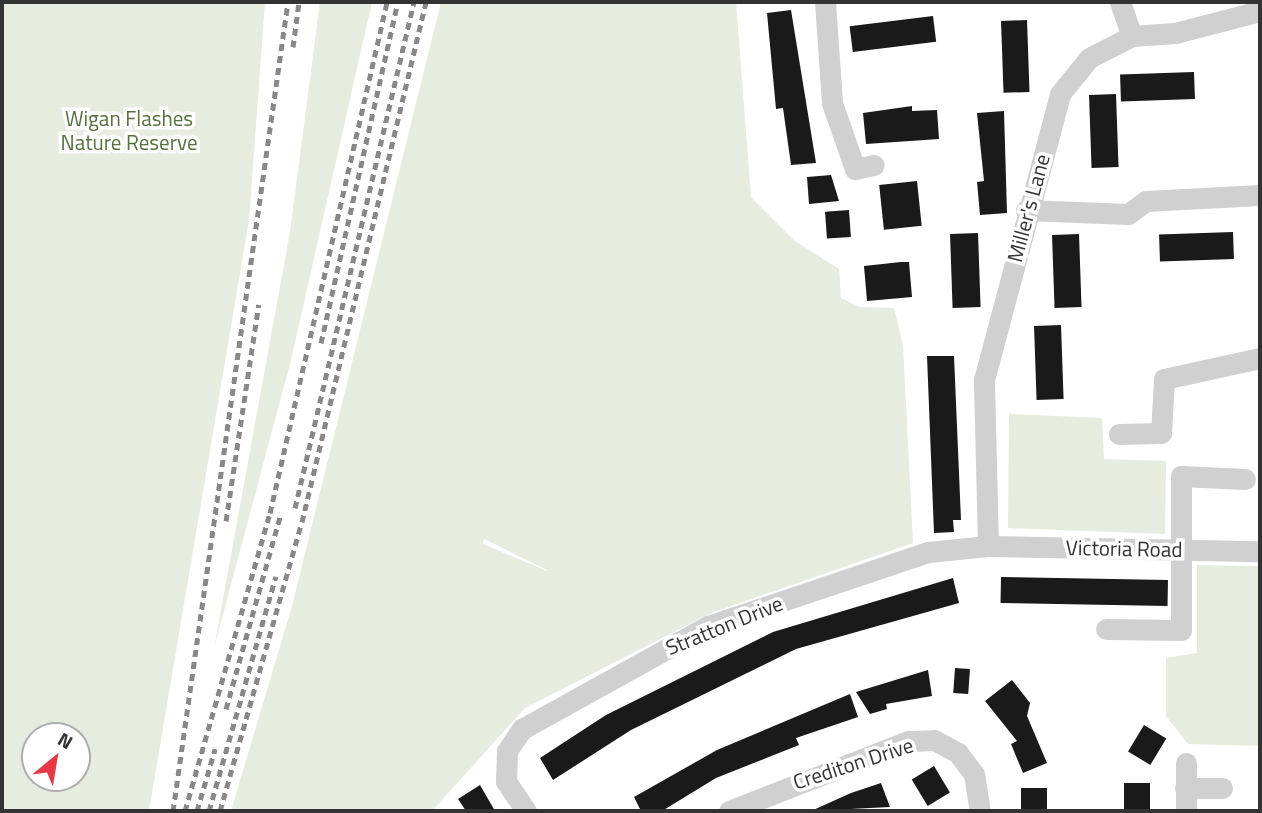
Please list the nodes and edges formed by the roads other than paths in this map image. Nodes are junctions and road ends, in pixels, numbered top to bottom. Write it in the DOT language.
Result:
graph roads {
  1 [pos="825,2"];
  2 [pos="1120,2"];
  3 [pos="1260,11"];
  4 [pos="1132,36"];
  5 [pos="874,166"];
  6 [pos="1260,195"];
  7 [pos="1026,210"];
  8 [pos="1260,358"];
  9 [pos="1119,434"];
  10 [pos="1245,479"];
  11 [pos="988,546"];
  12 [pos="1181,549"];
  13 [pos="1260,551"];
  14 [pos="1105,629"];
  15 [pos="1186,763"];
  16 [pos="1185,788"];
  17 [pos="1222,788"];
  18 [pos="526,811"];
  19 [pos="729,811"];
  20 [pos="980,811"];
  21 [pos="1186,811"];
  1 -- 5 [label="street"];
  2 -- 4 [label="street"];
  3 -- 4 [label="street, Miller's Lane"];
  4 -- 7 [label="street, Miller's Lane"];
  6 -- 7 [label="street"];
  7 -- 11 [label="street, Miller's Lane"];
  8 -- 9 [label="street"];
  10 -- 12 [label="street"];
  11 -- 12 [label="street, Victoria Road"];
  11 -- 18 [label="street, Stratton Drive"];
  12 -- 13 [label="street, Victoria Road"];
  12 -- 14 [label="street"];
  15 -- 16 [label="street"];
  16 -- 17 [label="street"];
  16 -- 21 [label="street"];
  19 -- 20 [label="street, Crediton Drive"];
}
